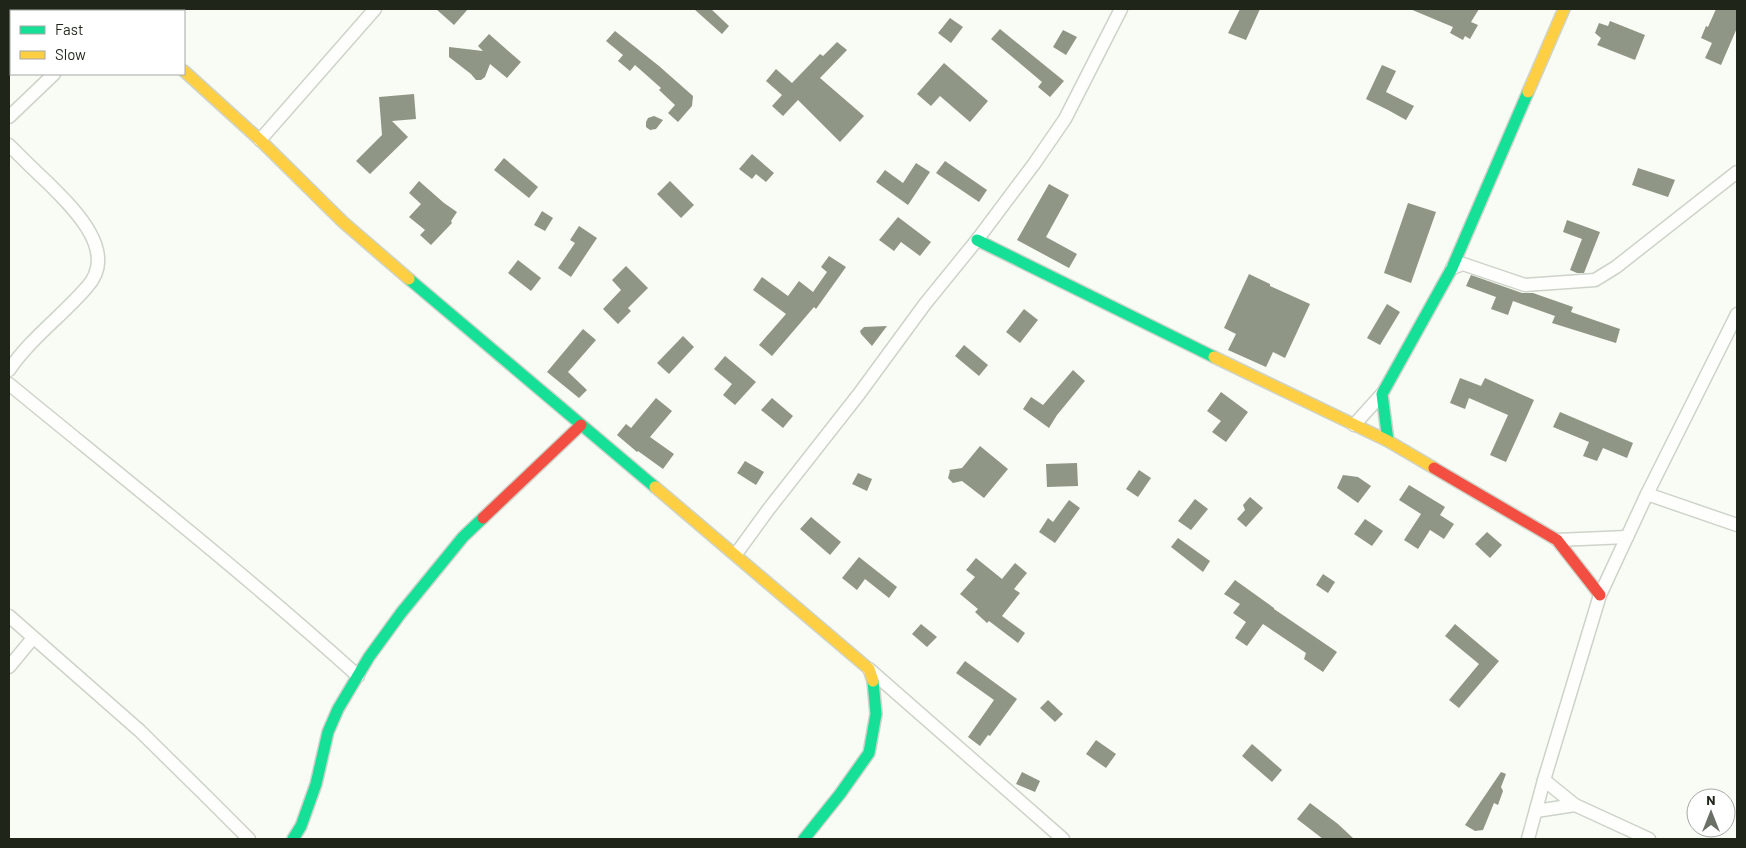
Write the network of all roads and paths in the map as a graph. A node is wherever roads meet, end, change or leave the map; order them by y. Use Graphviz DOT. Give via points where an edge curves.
graph roads {
  1 [pos="375,9"];
  2 [pos="1121,9"];
  3 [pos="1564,9"];
  4 [pos="185,72"];
  5 [pos="53,75"];
  6 [pos="9,117"];
  7 [pos="260,140"];
  8 [pos="9,145"];
  9 [pos="1737,172"];
  10 [pos="977,240"];
  11 [pos="1452,268"];
  12 [pos="1737,314"];
  13 [pos="9,370"];
  14 [pos="9,384"];
  15 [pos="1382,394"];
  16 [pos="581,425"];
  17 [pos="1354,425"];
  18 [pos="1388,441"];
  19 [pos="1647,494"];
  20 [pos="1737,525"];
  21 [pos="1627,536"];
  22 [pos="1557,540"];
  23 [pos="736,554"];
  24 [pos="1600,595"];
  25 [pos="9,616"];
  26 [pos="33,638"];
  27 [pos="9,667"];
  28 [pos="869,669"];
  29 [pos="358,676"];
  30 [pos="1544,780"];
  31 [pos="1575,805"];
  32 [pos="1536,811"];
  33 [pos="249,839"];
  34 [pos="294,839"];
  35 [pos="804,839"];
  36 [pos="1063,839"];
  37 [pos="1528,839"];
  38 [pos="1649,839"];
  1 -- 7 [label="street"];
  2 -- 10 [label="street" via="1066,119"];
  3 -- 11 [label="street"];
  4 -- 7 [label="street"];
  5 -- 6 [label="street"];
  7 -- 16 [label="street" via="343,222"];
  8 -- 13 [label="street" via="86,225 98,262 96,274 88,286 37,336"];
  9 -- 11 [label="street" via="1595,280 1525,285 1463,264"];
  10 -- 17 [label="street"];
  10 -- 23 [label="street"];
  11 -- 15 [label="street"];
  12 -- 19 [label="street"];
  14 -- 29 [label="street" via="216,552"];
  15 -- 17 [label="street"];
  15 -- 18 [label="street"];
  16 -- 23 [label="street"];
  16 -- 29 [label="street" via="463,537 401,613"];
  17 -- 18 [label="street"];
  18 -- 22 [label="street"];
  19 -- 20 [label="street"];
  19 -- 21 [label="street"];
  21 -- 22 [label="street"];
  21 -- 24 [label="street"];
  22 -- 24 [label="street"];
  23 -- 28 [label="street"];
  24 -- 30 [label="street"];
  25 -- 26 [label="street"];
  26 -- 27 [label="street"];
  26 -- 33 [label="street" via="140,731"];
  28 -- 35 [label="street" via="876,714 868,753"];
  28 -- 36 [label="street"];
  29 -- 34 [label="street" via="328,732 316,784"];
  30 -- 31 [label="street"];
  30 -- 32 [label="street"];
  31 -- 32 [label="street"];
  31 -- 38 [label="street"];
  32 -- 37 [label="street"];
}
